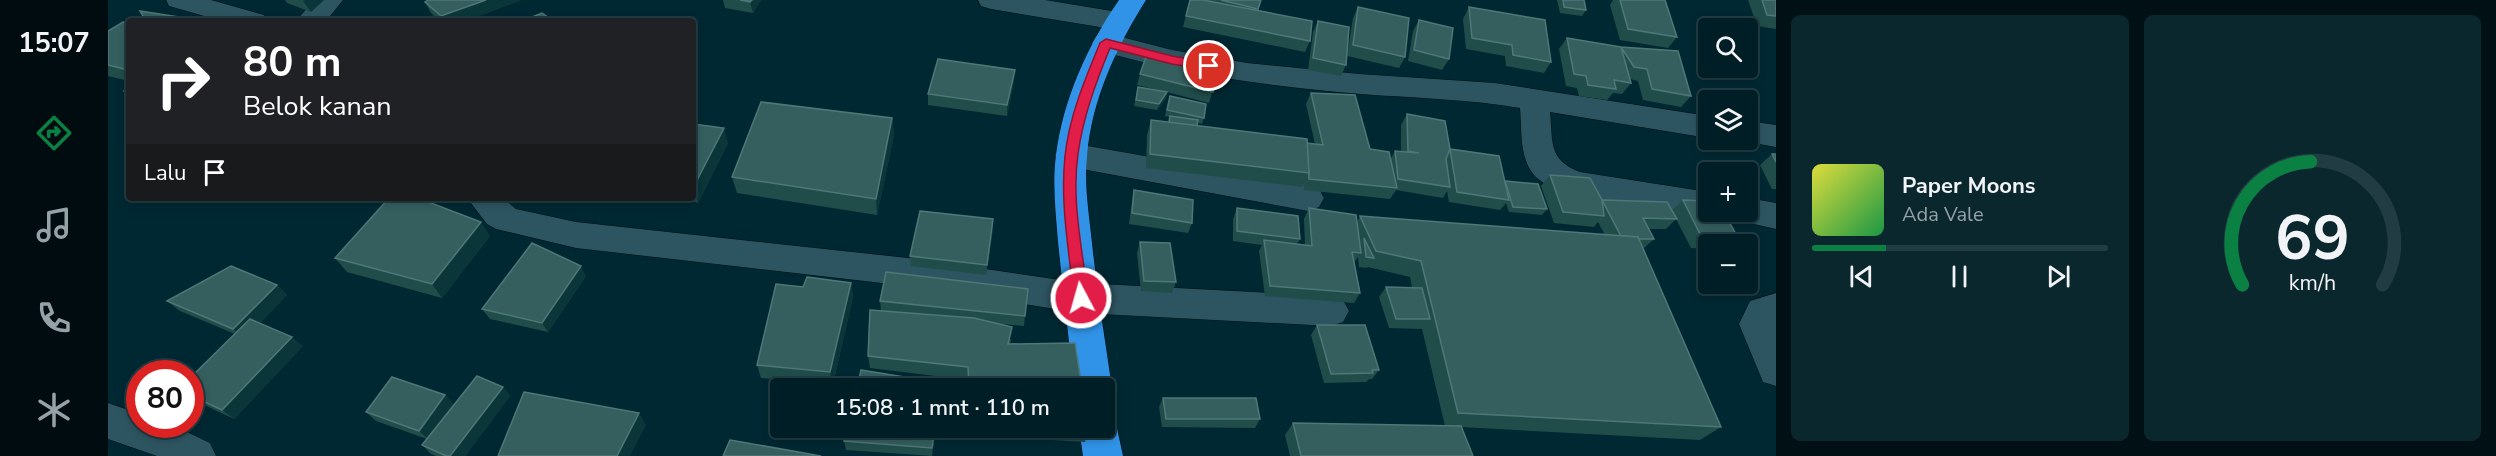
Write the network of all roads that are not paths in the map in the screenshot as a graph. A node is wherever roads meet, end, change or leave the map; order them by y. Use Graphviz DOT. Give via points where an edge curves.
graph roads {
  1 [pos="179,0"];
  2 [pos="330,0"];
  3 [pos="991,0"];
  4 [pos="243,18"];
  5 [pos="313,18"];
  6 [pos="1119,21"];
  7 [pos="1534,99"];
  8 [pos="1698,125"];
  9 [pos="1758,133"];
  10 [pos="1776,136"];
  11 [pos="1071,155"];
  12 [pos="1308,198"];
  13 [pos="486,201"];
  14 [pos="1698,203"];
  15 [pos="1758,213"];
  16 [pos="1776,216"];
  17 [pos="1081,298"];
  18 [pos="1776,308"];
  19 [pos="1331,310"];
  20 [pos="1776,370"];
  21 [pos="1092,378"];
  22 [pos="108,421"];
  23 [pos="1100,438"];
  24 [pos="196,456"];
  25 [pos="1104,456"];
  1 -- 4 [label="street"];
  2 -- 5 [label="street"];
  3 -- 6 [label="street"];
  6 -- 7 [label="street" via="1172,60 1247,73"];
  6 -- 11 [label="highway" via="1086,91"];
  7 -- 8 [label="street"];
  7 -- 14 [label="street" via="1540,160 1556,176 1577,184"];
  9 -- 10 [label="street"];
  11 -- 12 [label="street"];
  11 -- 17 [label="highway" via="1070,198"];
  13 -- 17 [label="street" via="508,220 576,236 916,273"];
  15 -- 16 [label="street"];
  17 -- 19 [label="street"];
  17 -- 21 [label="highway"];
  18 -- 20 [label="street" via="1761,312 1757,324"];
  22 -- 24 [label="street"];
  23 -- 25 [label="highway"];
}
